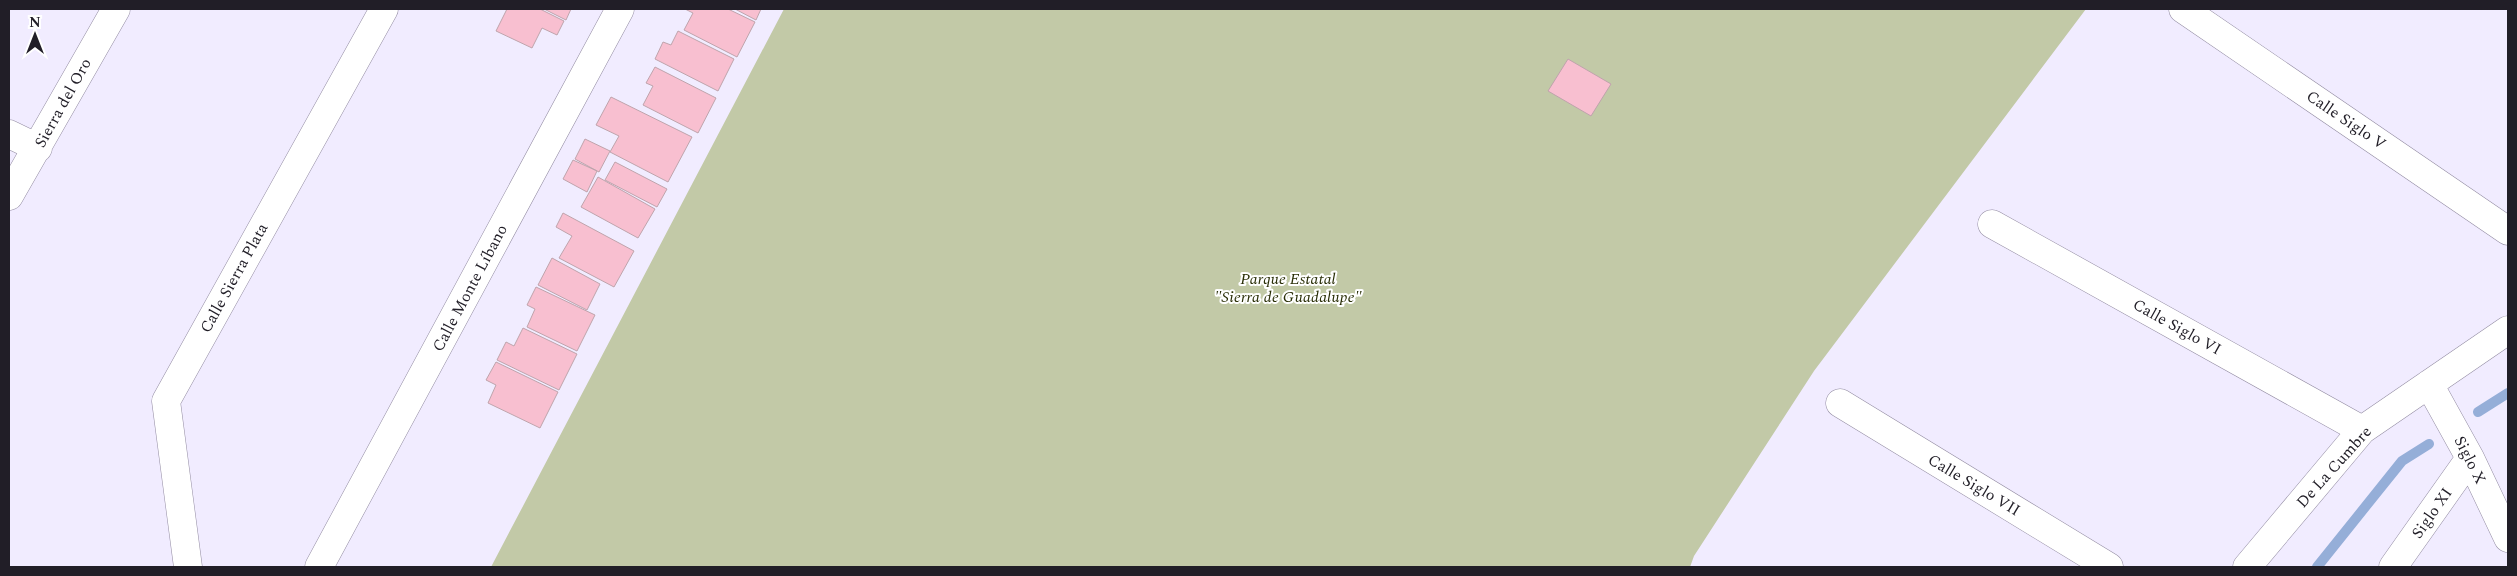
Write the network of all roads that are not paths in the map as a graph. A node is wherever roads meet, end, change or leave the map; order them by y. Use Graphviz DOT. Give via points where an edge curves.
graph roads {
  1 [pos="116,9"];
  2 [pos="384,9"];
  3 [pos="620,9"];
  4 [pos="2183,9"];
  5 [pos="9,134"];
  6 [pos="38,148"];
  7 [pos="9,196"];
  8 [pos="1992,224"];
  9 [pos="2508,231"];
  10 [pos="2508,330"];
  11 [pos="2430,384"];
  12 [pos="1840,403"];
  13 [pos="2362,430"];
  14 [pos="2470,458"];
  15 [pos="2508,538"];
  16 [pos="188,567"];
  17 [pos="319,567"];
  18 [pos="2108,567"];
  19 [pos="2247,567"];
  20 [pos="2393,567"];
  1 -- 6 [label="street, Sierra del Oro"];
  2 -- 16 [label="street, Calle Sierra Plata" via="166,401"];
  3 -- 17 [label="street, Calle Monte Líbano"];
  4 -- 9 [label="street, Calle Siglo V"];
  5 -- 6 [label="street"];
  6 -- 7 [label="street, Sierra del Oro"];
  8 -- 13 [label="street, Calle Siglo VI"];
  10 -- 11 [label="street, De La Cumbre"];
  11 -- 13 [label="street, De La Cumbre"];
  11 -- 14 [label="street, Siglo X"];
  12 -- 18 [label="street, Calle Siglo VII"];
  13 -- 19 [label="street, De La Cumbre"];
  14 -- 15 [label="street, Siglo X"];
  14 -- 20 [label="street, Siglo XI"];
}
